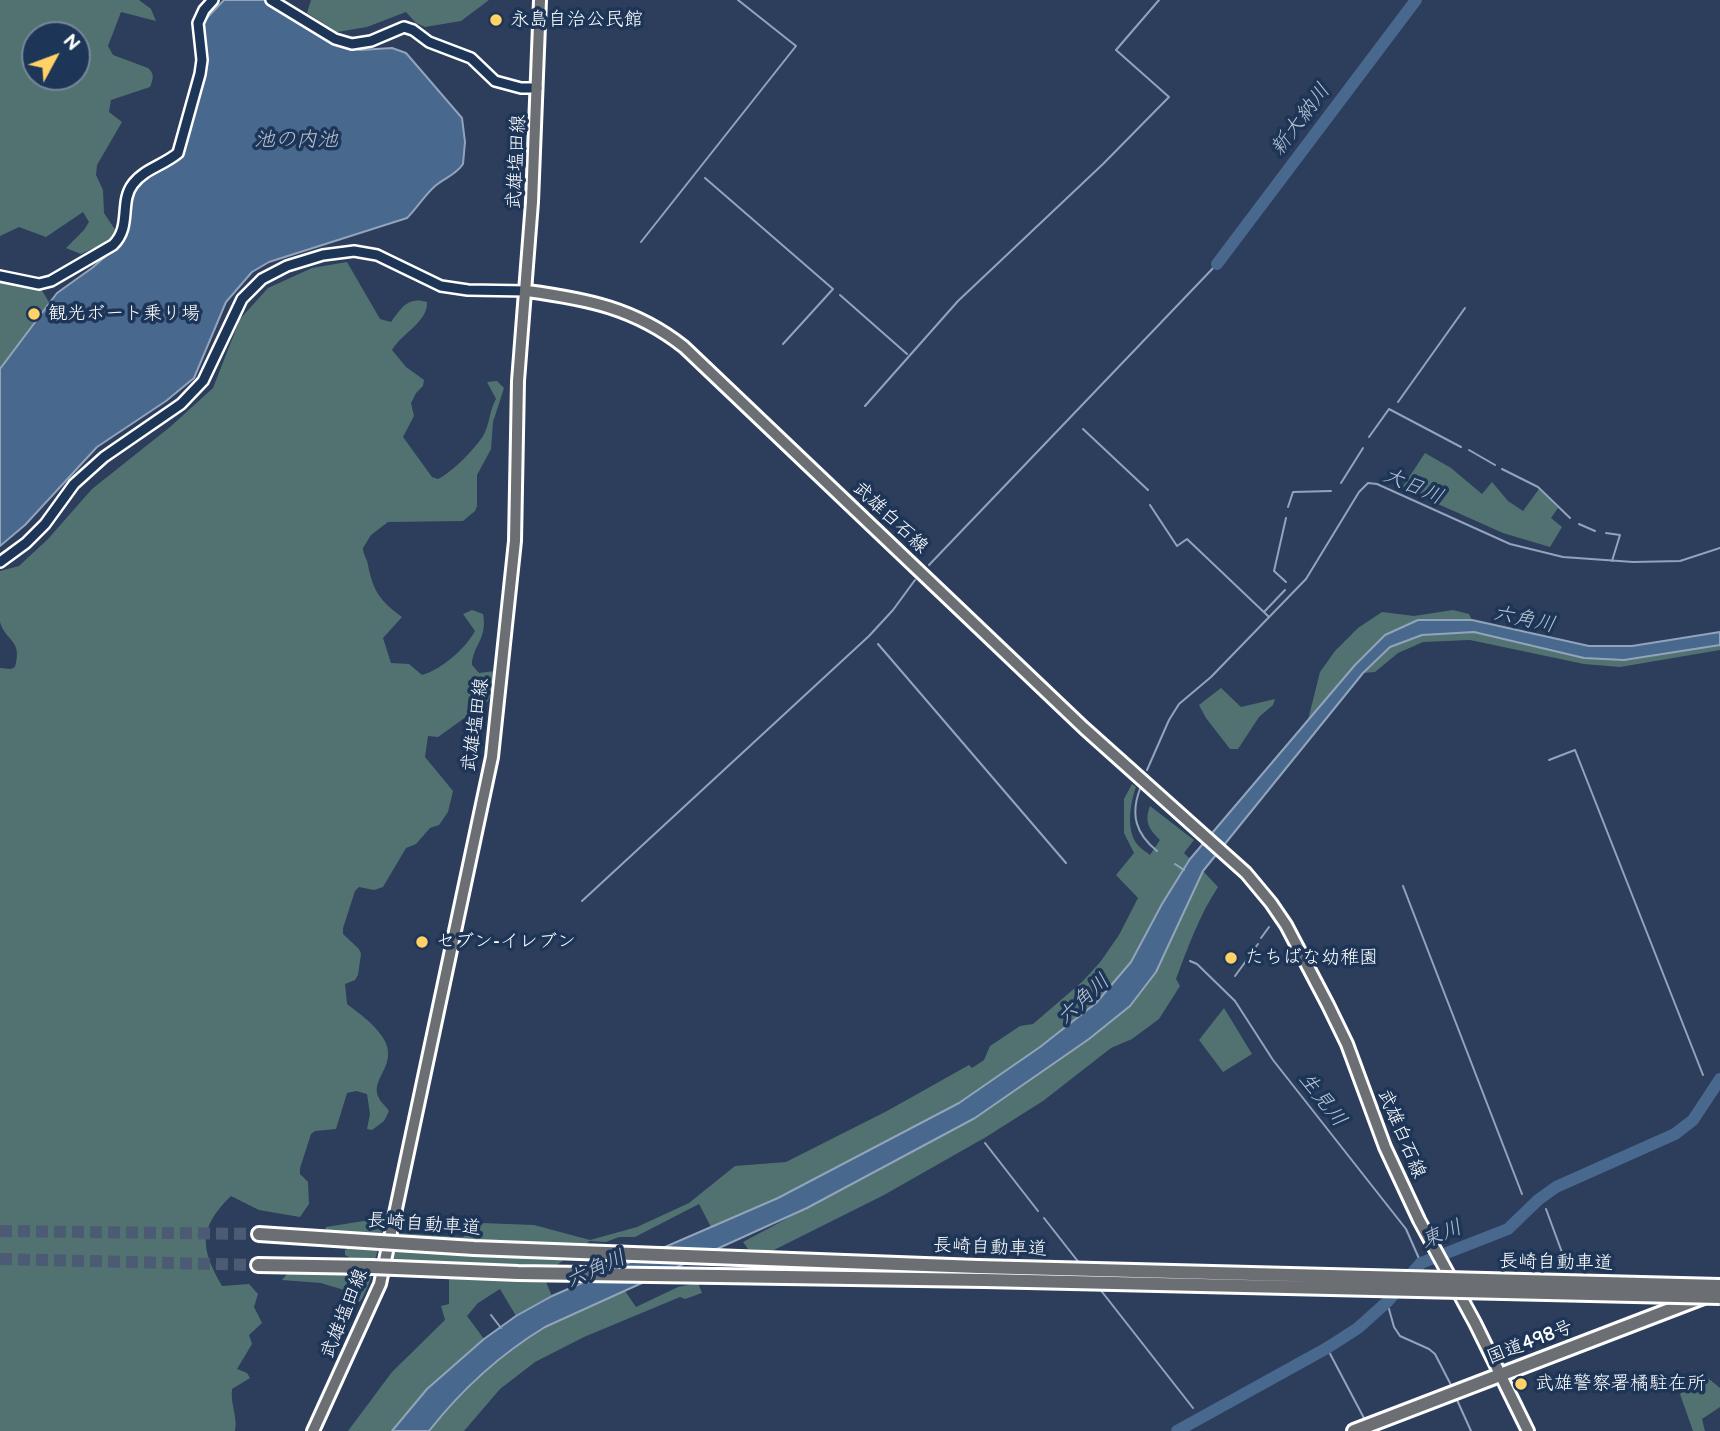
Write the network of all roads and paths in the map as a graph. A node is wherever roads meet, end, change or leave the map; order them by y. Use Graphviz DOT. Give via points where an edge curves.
graph roads {
  1 [pos="213,0"];
  2 [pos="271,0"];
  3 [pos="540,0"];
  4 [pos="537,88"];
  5 [pos="0,276"];
  6 [pos="527,291"];
  7 [pos="0,562"];
  8 [pos="259,1234"];
  9 [pos="258,1265"];
  10 [pos="1720,1289"];
  11 [pos="1720,1297"];
  12 [pos="1499,1376"];
  13 [pos="313,1431"];
  14 [pos="1354,1431"];
  15 [pos="1528,1431"];
  1 -- 5 [label="street" via="198,23 200,74 178,153 133,184 121,237 51,281 38,284"];
  2 -- 4 [label="street" via="335,39 352,44 371,41 404,27 471,58 495,81"];
  3 -- 4 [label="main road, 武雄塩田線"];
  4 -- 6 [label="main road, 武雄塩田線"];
  6 -- 7 [label="street" via="441,286 377,255 354,251 287,266 262,279 242,299 203,382 181,404 104,457 74,484 45,524"];
  6 -- 12 [label="main road, 武雄白石線" via="585,299 625,312 675,340 1083,728 1246,873 1286,925 1328,1005 1385,1147"];
  6 -- 13 [label="main road, 武雄塩田線" via="518,381 515,541 492,757 380,1284"];
  8 -- 10 [label="highway, 長崎自動車道, bridge" via="501,1250"];
  9 -- 11 [label="highway, 長崎自動車道, bridge"];
  10 -- 12 [label="highway, 国道498号"];
  12 -- 14 [label="highway, 国道498号"];
  12 -- 15 [label="main road, 武雄白石線"];
}
